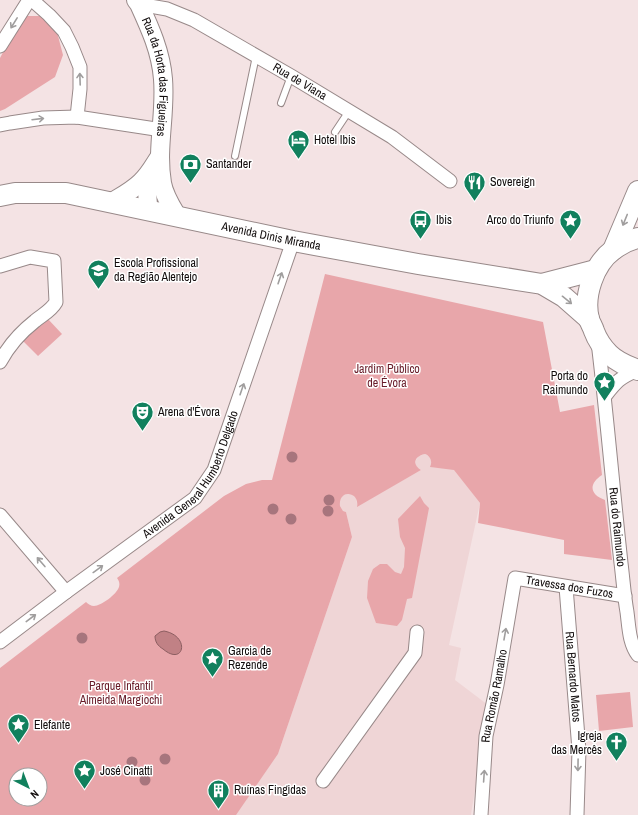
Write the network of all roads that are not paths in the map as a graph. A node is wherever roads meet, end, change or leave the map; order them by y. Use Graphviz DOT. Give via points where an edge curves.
graph roads {
  1 [pos="28,0"];
  2 [pos="32,0"];
  3 [pos="141,2"];
  4 [pos="0,46"];
  5 [pos="256,56"];
  6 [pos="291,76"];
  7 [pos="281,103"];
  8 [pos="350,111"];
  9 [pos="77,117"];
  10 [pos="0,125"];
  11 [pos="162,130"];
  12 [pos="335,132"];
  13 [pos="160,156"];
  14 [pos="235,156"];
  15 [pos="450,181"];
  16 [pos="638,190"];
  17 [pos="0,196"];
  18 [pos="112,202"];
  19 [pos="149,210"];
  20 [pos="177,216"];
  21 [pos="638,238"];
  22 [pos="293,241"];
  23 [pos="613,250"];
  24 [pos="0,266"];
  25 [pos="596,270"];
  26 [pos="542,284"];
  27 [pos="589,319"];
  28 [pos="598,340"];
  29 [pos="0,362"];
  30 [pos="638,370"];
  31 [pos="605,396"];
  32 [pos="0,515"];
  33 [pos="515,578"];
  34 [pos="566,587"];
  35 [pos="66,592"];
  36 [pos="625,596"];
  37 [pos="416,632"];
  38 [pos="1,639"];
  39 [pos="638,655"];
  40 [pos="323,781"];
  41 [pos="481,815"];
  42 [pos="578,815"];
  1 -- 4 [label="street, one-way"];
  9 -- 2 [label="street, one-way" via="80,67 64,31"];
  3 -- 5 [label="street, Rua de Viana" via="194,20"];
  3 -- 11 [label="street, Rua da Horta das Figueiras" via="156,43 163,78"];
  5 -- 6 [label="street, Rua de Viana"];
  5 -- 14 [label="lane"];
  6 -- 7 [label="lane"];
  6 -- 8 [label="street, Rua de Viana"];
  8 -- 12 [label="lane"];
  8 -- 15 [label="street, Rua de Viana" via="392,137"];
  10 -- 9 [label="street, one-way" via="43,118"];
  9 -- 11 [label="street"];
  11 -- 13 [label="street, Rua da Horta das Figueiras"];
  13 -- 18 [label="street, Rua da Horta das Figueiras" via="141,182"];
  13 -- 19 [label="street, Rua da Horta das Figueiras" via="147,190"];
  13 -- 20 [label="street, Rua da Horta das Figueiras" via="162,184"];
  16 -- 23 [label="main road, one-way"];
  17 -- 18 [label="main road, Avenida Dinis Miranda" via="15,193 66,193"];
  18 -- 19 [label="main road, Avenida Dinis Miranda"];
  19 -- 20 [label="main road, Avenida Dinis Miranda"];
  20 -- 22 [label="main road, Avenida Dinis Miranda"];
  21 -- 23 [label="main road" via="629,240"];
  22 -- 26 [label="main road, Avenida Dinis Miranda"];
  35 -- 22 [label="street, Avenida General Humberto Delgado, one-way" via="195,498 214,470"];
  23 -- 25 [label="main road"];
  24 -- 29 [label="street" via="30,257 54,260 56,302 53,308 21,334"];
  25 -- 26 [label="main road, Avenida Dinis Miranda"];
  25 -- 27 [label="main road" via="590,286"];
  26 -- 27 [label="main road, Avenida Dinis Miranda, one-way" via="564,297"];
  27 -- 28 [label="main road"];
  28 -- 30 [label="main road" via="609,354 622,364"];
  28 -- 31 [label="street, Rua do Raimundo"];
  30 -- 31 [label="street" via="626,374 617,381"];
  31 -- 36 [label="street, Rua do Raimundo"];
  35 -- 32 [label="street, one-way"];
  33 -- 34 [label="street, Travessa dos Fuzos"];
  41 -- 33 [label="street, Rua Romão Ramalho, one-way" via="486,736"];
  34 -- 36 [label="street, Travessa dos Fuzos"];
  34 -- 42 [label="street, Rua Bernardo Matos, one-way" via="579,750"];
  38 -- 35 [label="street, Avenida General Humberto Delgado, one-way"];
  36 -- 39 [label="street, Rua do Raimundo" via="630,639"];
  37 -- 40 [label="street" via="415,653"];
}
